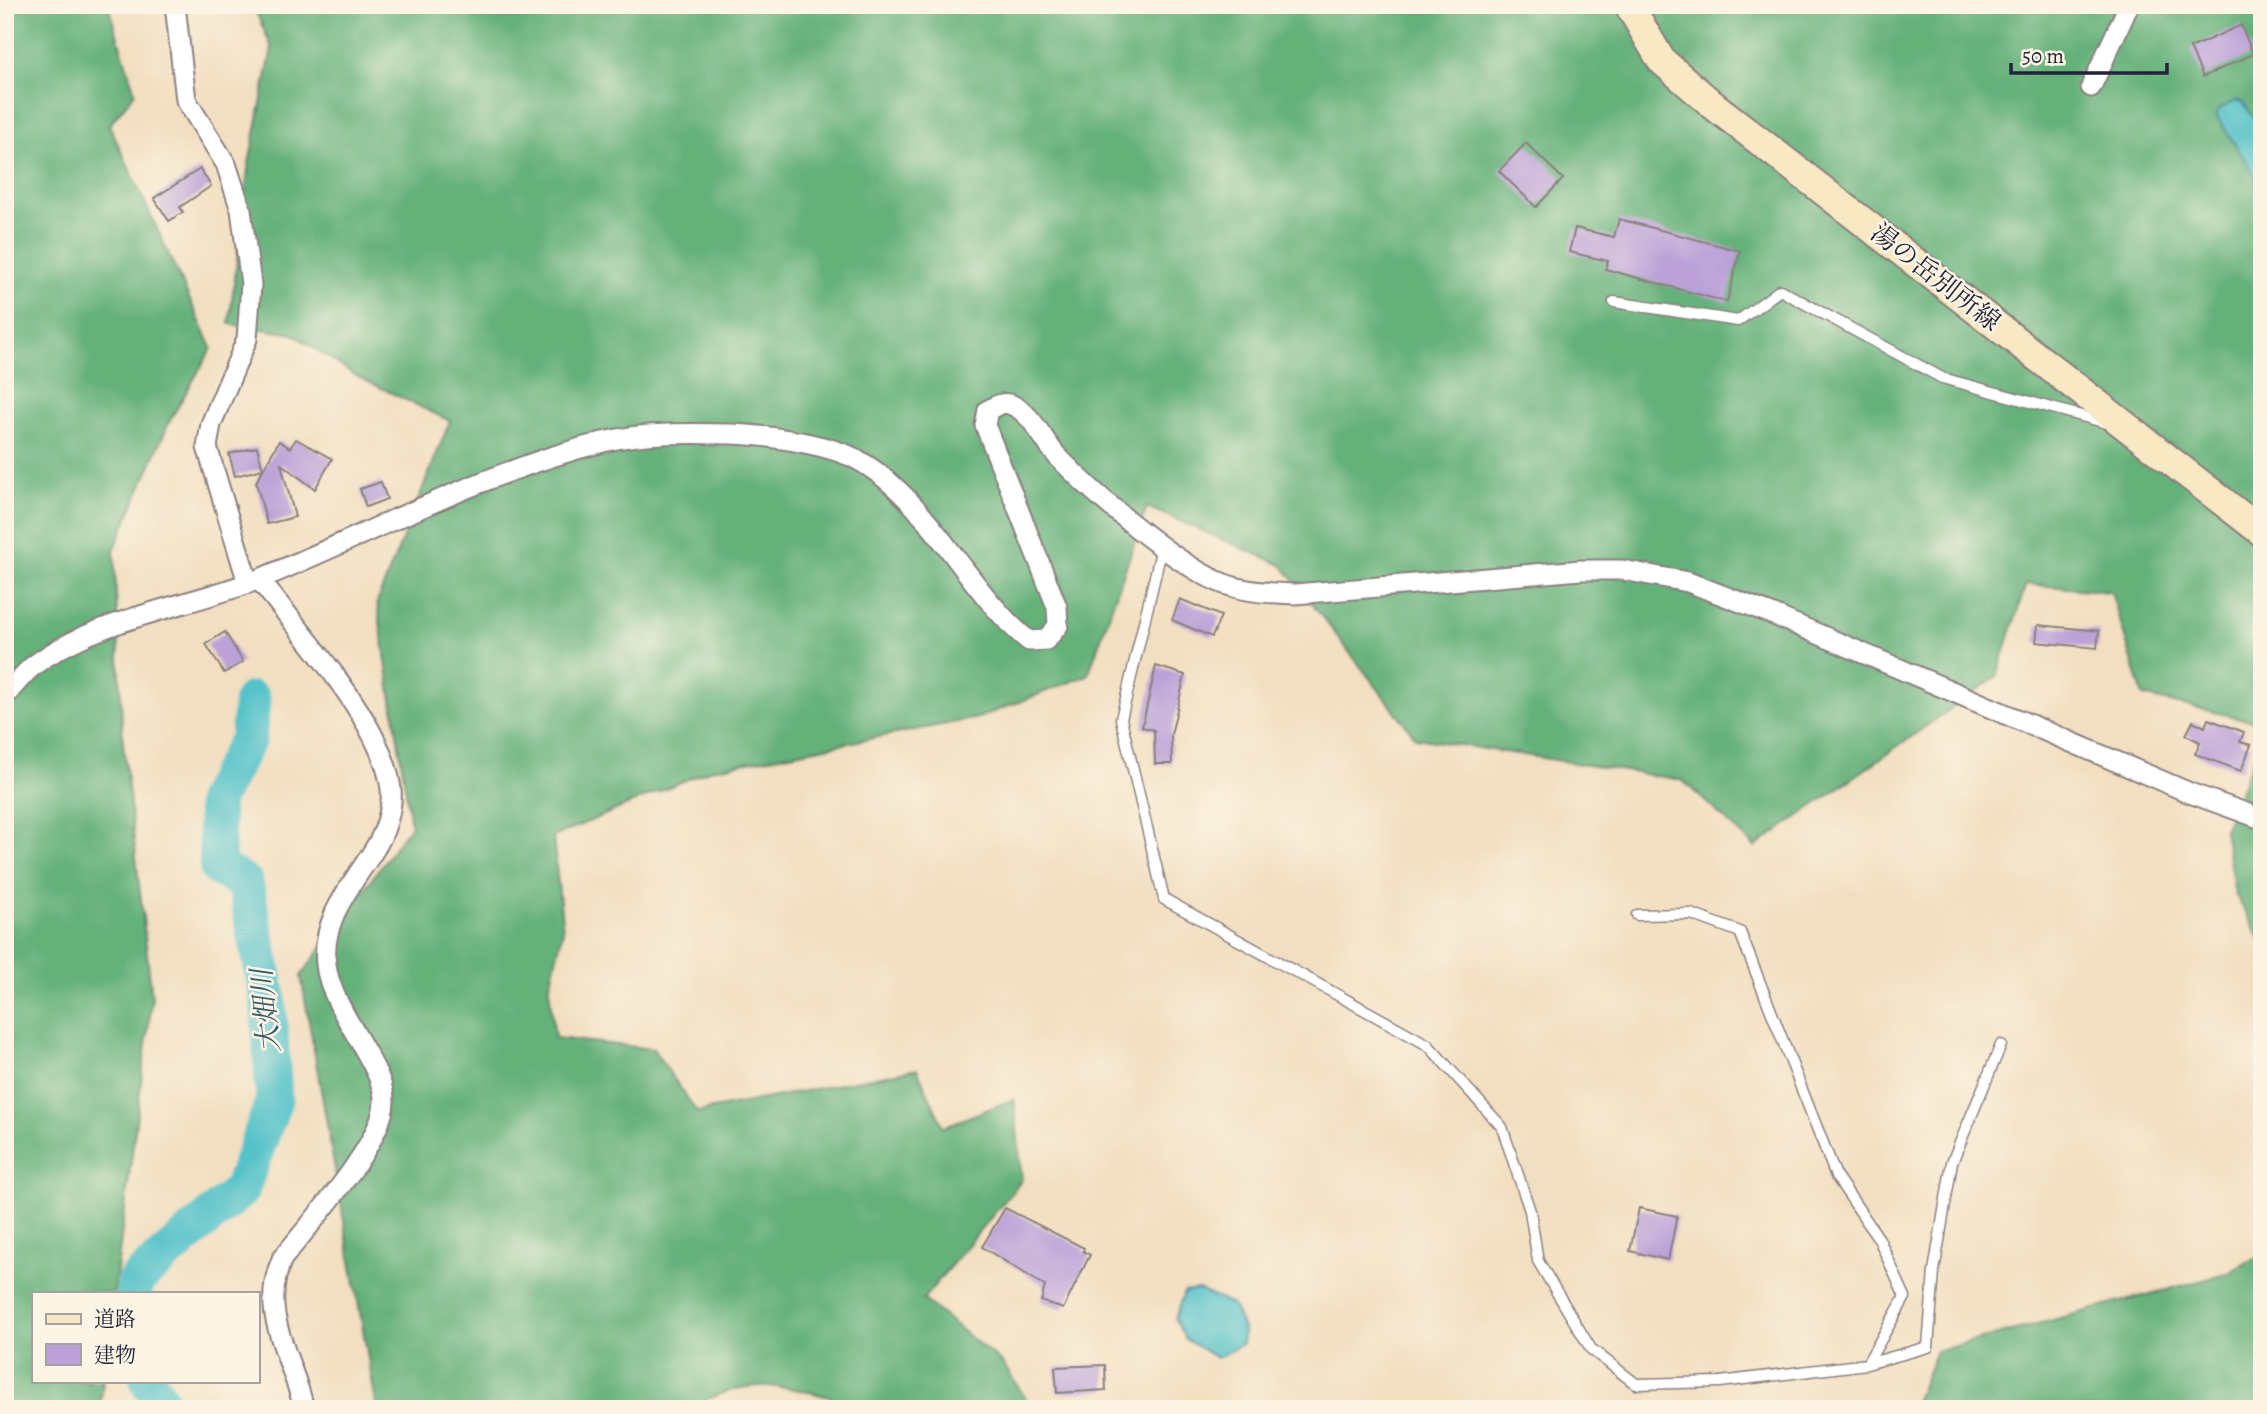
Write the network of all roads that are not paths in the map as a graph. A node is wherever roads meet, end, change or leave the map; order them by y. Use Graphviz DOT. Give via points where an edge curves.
graph roads {
  1 [pos="174,5"];
  2 [pos="1629,5"];
  3 [pos="2129,5"];
  4 [pos="2091,87"];
  5 [pos="1614,302"];
  6 [pos="2134,430"];
  7 [pos="2262,531"];
  8 [pos="1162,546"];
  9 [pos="253,581"];
  10 [pos="5,696"];
  11 [pos="2262,819"];
  12 [pos="1636,915"];
  13 [pos="2001,1045"];
  14 [pos="1867,1364"];
  15 [pos="304,1409"];
  1 -- 9 [label="street" via="186,100 226,164 241,210 251,284 247,339 211,424 207,447"];
  2 -- 6 [label="main road, 湯の岳別所線" via="1661,60 1713,105"];
  3 -- 4 [label="street"];
  5 -- 6 [label="lane" via="1738,321 1780,290 1942,378"];
  6 -- 7 [label="main road, 湯の岳別所線"];
  8 -- 9 [label="street" via="1056,456 1030,419 1003,403 988,410 985,425 1058,607 1058,626 1046,639 1029,641 1014,630 958,558 895,489 851,457 769,435 691,433 606,441 494,476"];
  8 -- 11 [label="street" via="1217,582 1255,592 1295,594 1581,570 1622,570 1688,582"];
  8 -- 14 [label="lane" via="1121,719 1164,899 1428,1045 1502,1127 1530,1211 1538,1261 1591,1349 1636,1384 1720,1382"];
  9 -- 10 [label="street" via="82,638 33,666"];
  9 -- 15 [label="street" via="362,716 391,790 382,835 341,898 328,928 326,965 378,1076 384,1098 382,1118 371,1143 282,1259 274,1278 271,1304"];
  12 -- 14 [label="lane" via="1690,914 1740,932 1836,1176 1879,1239 1905,1297"];
  13 -- 14 [label="lane" via="1952,1162 1934,1271 1928,1347"];
}
